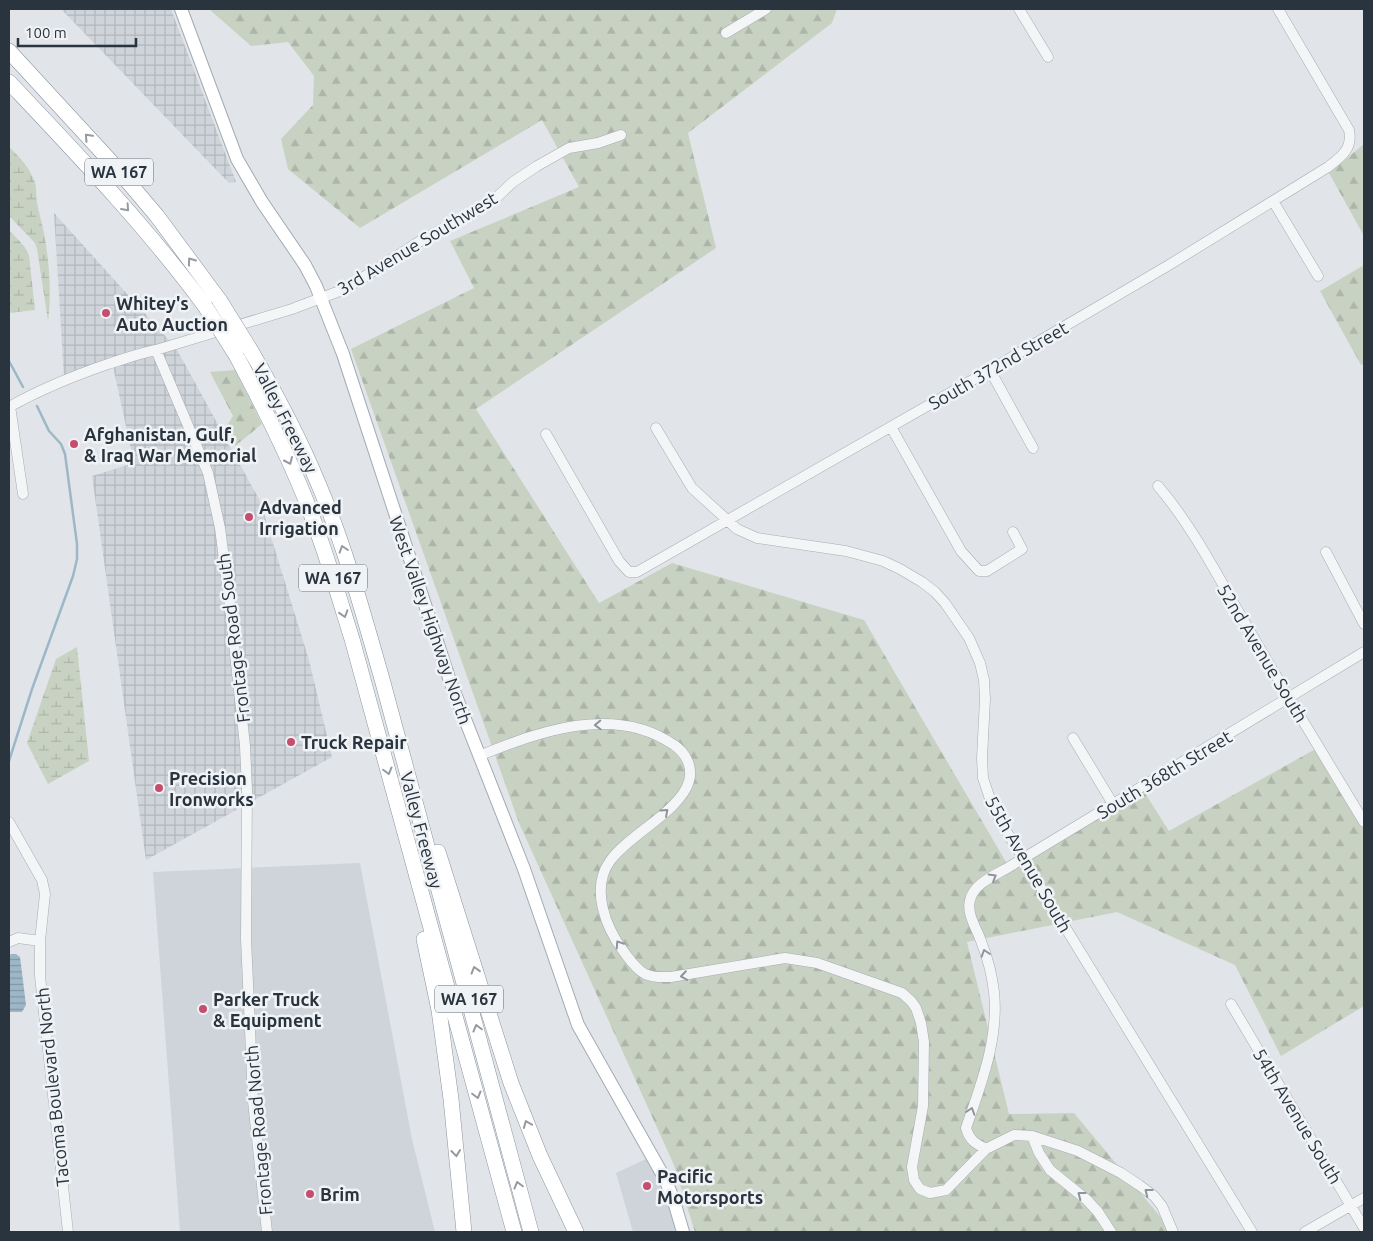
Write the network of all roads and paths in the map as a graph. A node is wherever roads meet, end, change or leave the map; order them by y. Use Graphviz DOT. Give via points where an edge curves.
graph roads {
  1 [pos="181,9"];
  2 [pos="766,9"];
  3 [pos="1019,9"];
  4 [pos="1278,9"];
  5 [pos="726,33"];
  6 [pos="9,51"];
  7 [pos="1048,57"];
  8 [pos="9,82"];
  9 [pos="621,135"];
  10 [pos="1273,201"];
  11 [pos="1318,276"];
  12 [pos="322,299"];
  13 [pos="212,304"];
  14 [pos="156,350"];
  15 [pos="990,370"];
  16 [pos="10,407"];
  17 [pos="891,427"];
  18 [pos="656,428"];
  19 [pos="546,434"];
  20 [pos="1033,448"];
  21 [pos="1158,486"];
  22 [pos="23,494"];
  23 [pos="726,521"];
  24 [pos="1012,532"];
  25 [pos="1326,552"];
  26 [pos="1364,624"];
  27 [pos="1364,652"];
  28 [pos="382,679"];
  29 [pos="1289,699"];
  30 [pos="1073,738"];
  31 [pos="479,756"];
  32 [pos="1113,804"];
  33 [pos="399,812"];
  34 [pos="9,822"];
  35 [pos="1364,822"];
  36 [pos="1023,858"];
  37 [pos="246,939"];
  38 [pos="9,942"];
  39 [pos="40,942"];
  40 [pos="1231,1004"];
  41 [pos="1032,1136"];
  42 [pos="986,1149"];
  43 [pos="1364,1198"];
  44 [pos="1352,1205"];
  45 [pos="1364,1228"];
  46 [pos="68,1232"];
  47 [pos="267,1232"];
  48 [pos="464,1232"];
  49 [pos="514,1232"];
  50 [pos="531,1232"];
  51 [pos="576,1232"];
  52 [pos="683,1232"];
  53 [pos="1112,1232"];
  54 [pos="1173,1232"];
  55 [pos="1252,1232"];
  56 [pos="1305,1232"];
  1 -- 12 [label="main road, West Valley Highway North" via="237,159 305,265"];
  2 -- 5 [label="street"];
  3 -- 7 [label="street"];
  4 -- 10 [label="street, South 372nd Street" via="1347,126 1351,139 1342,156 1328,168"];
  13 -- 6 [label="highway, Valley Freeway / WA 167, one-way" via="157,216"];
  8 -- 13 [label="highway, Valley Freeway / WA 167, one-way"];
  9 -- 12 [label="street, 3rd Avenue Southwest" via="569,148 513,182 478,210 425,238 345,289"];
  10 -- 11 [label="street"];
  10 -- 15 [label="street, South 372nd Street"];
  12 -- 14 [label="street, 3rd Avenue Southwest"];
  12 -- 31 [label="main road, West Valley Highway North" via="343,354 443,662"];
  28 -- 13 [label="highway, Valley Freeway / WA 167, one-way, bridge" via="356,588 318,483 251,350"];
  13 -- 33 [label="highway, Valley Freeway / WA 167, one-way, bridge" via="282,447 327,558"];
  14 -- 16 [label="street, 3rd Avenue Southwest" via="69,378"];
  14 -- 37 [label="street, Frontage Road South" via="208,473 220,528 245,753"];
  15 -- 17 [label="street, South 372nd Street"];
  15 -- 20 [label="street"];
  16 -- 22 [label="street"];
  17 -- 23 [label="street, South 372nd Street"];
  17 -- 24 [label="street" via="961,551 974,567 987,571 1022,549"];
  18 -- 23 [label="street, 55th Avenue South" via="692,488"];
  19 -- 23 [label="street, South 372nd Street" via="628,572 637,572"];
  21 -- 29 [label="street, 52nd Avenue South" via="1192,532"];
  23 -- 36 [label="street, 55th Avenue South" via="757,538 846,551 882,561 922,582 945,603 978,655 985,699 982,770 985,788"];
  25 -- 26 [label="street"];
  27 -- 29 [label="street, South 368th Street"];
  50 -- 28 [label="highway, Valley Freeway / WA 167, one-way"];
  51 -- 28 [label="highway, one-way" via="540,1156 511,1083 403,729"];
  29 -- 32 [label="street, South 368th Street"];
  29 -- 35 [label="street, 52nd Avenue South"];
  30 -- 32 [label="street"];
  42 -- 31 [label="street, one-way" via="946,1190 930,1193 917,1185 912,1167 923,1106 924,1042 918,1013 905,995 816,963 785,958 671,977 653,977 633,964 608,927 602,907 603,877 610,861 626,844 687,789 690,767 678,748 660,736 644,731 616,724 600,724 547,732"];
  31 -- 52 [label="main road, West Valley Highway North" via="524,869 578,1024 665,1179"];
  32 -- 36 [label="street, South 368th Street"];
  33 -- 48 [label="highway, one-way" via="439,1010"];
  33 -- 49 [label="highway, Valley Freeway / WA 167, one-way"];
  34 -- 39 [label="street, Tacoma Boulevard North" via="44,885"];
  42 -- 36 [label="street, South 368th Street, one-way" via="974,1143 966,1128 987,1064 995,1012 992,976 970,902 981,884"];
  36 -- 55 [label="street, 55th Avenue South"];
  37 -- 47 [label="street, Frontage Road North" via="253,1102"];
  38 -- 39 [label="street" via="18,938"];
  39 -- 46 [label="street, Tacoma Boulevard North" via="40,976"];
  40 -- 44 [label="street, 54th Avenue South"];
  41 -- 42 [label="street" via="1014,1135"];
  53 -- 41 [label="street, one-way" via="1087,1200 1050,1170"];
  54 -- 41 [label="street, one-way" via="1162,1206 1139,1185 1078,1150"];
  43 -- 44 [label="street"];
  44 -- 45 [label="street, 54th Avenue South"];
  44 -- 56 [label="street"];
}
